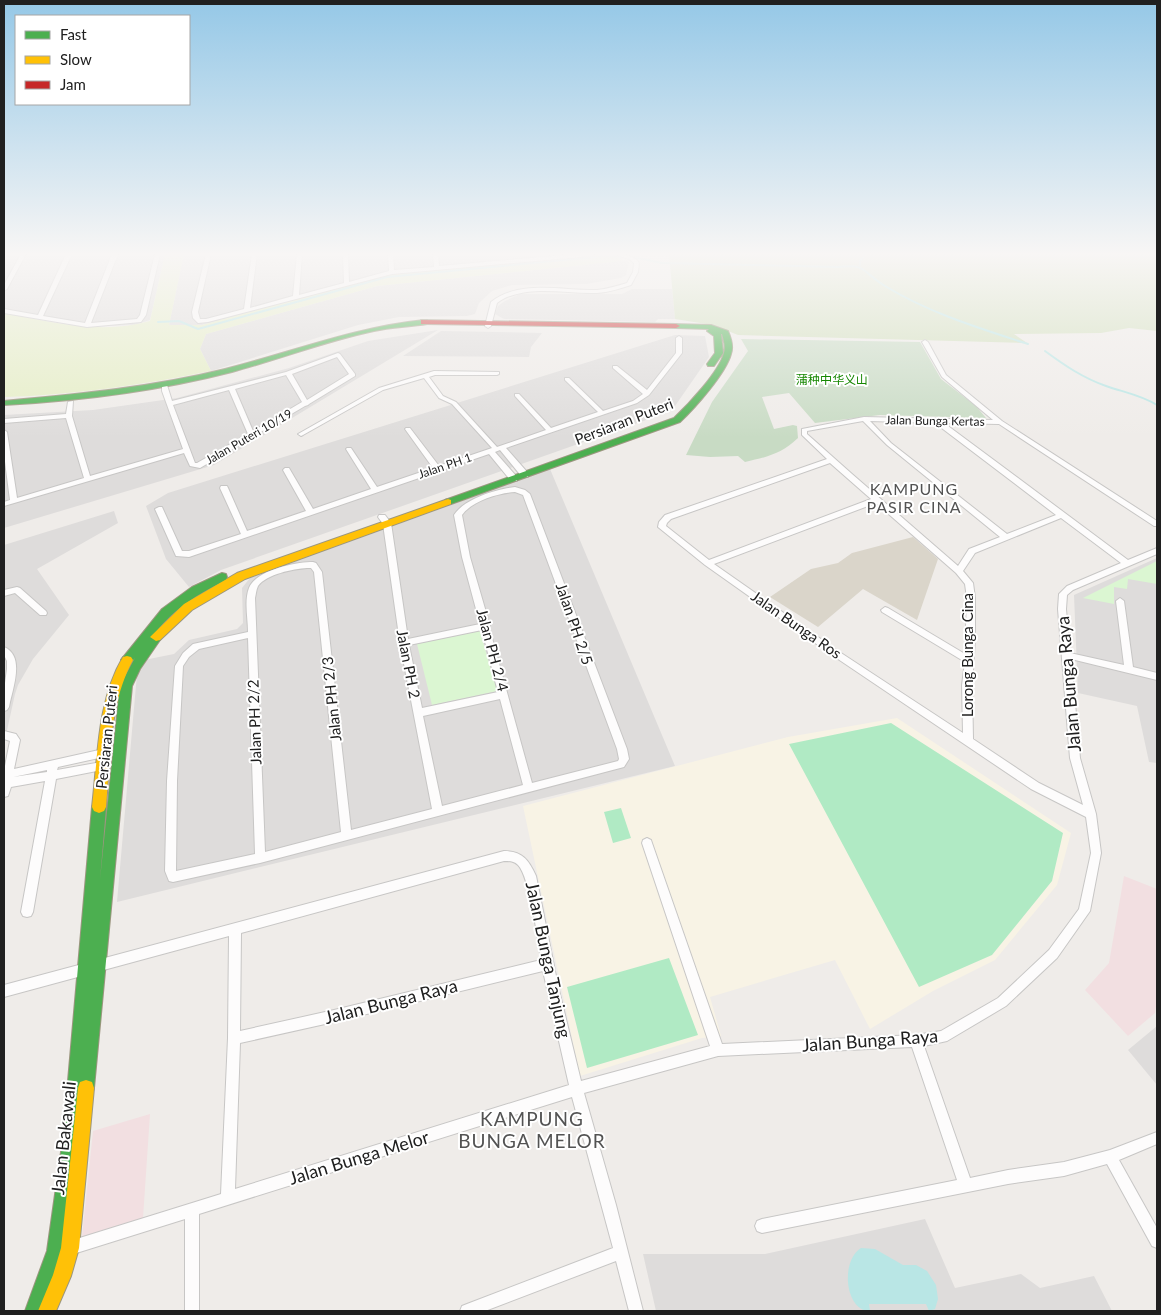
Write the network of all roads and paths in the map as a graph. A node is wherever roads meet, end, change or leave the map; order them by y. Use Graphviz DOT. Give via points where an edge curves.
graph roads {
  1 [pos="35,315"];
  2 [pos="91,315"];
  3 [pos="143,315"];
  4 [pos="196,315"];
  5 [pos="227,315"];
  6 [pos="488,315"];
  7 [pos="40,316"];
  8 [pos="485,322"];
  9 [pos="87,325"];
  10 [pos="679,338"];
  11 [pos="925,342"];
  12 [pos="615,367"];
  13 [pos="288,373"];
  14 [pos="497,373"];
  15 [pos="425,376"];
  16 [pos="352,377"];
  17 [pos="567,379"];
  18 [pos="164,388"];
  19 [pos="231,388"];
  20 [pos="647,394"];
  21 [pos="517,395"];
  22 [pos="4,402"];
  23 [pos="71,402"];
  24 [pos="170,404"];
  25 [pos="306,404"];
  26 [pos="4,407"];
  27 [pos="602,413"];
  28 [pos="69,416"];
  29 [pos="864,419"];
  30 [pos="4,421"];
  31 [pos="936,421"];
  32 [pos="1000,422"];
  33 [pos="408,429"];
  34 [pos="550,431"];
  35 [pos="4,432"];
  36 [pos="301,434"];
  37 [pos="252,435"];
  38 [pos="349,449"];
  39 [pos="496,449"];
  40 [pos="188,450"];
  41 [pos="831,460"];
  42 [pos="437,468"];
  43 [pos="287,470"];
  44 [pos="516,474"];
  45 [pos="88,480"];
  46 [pos="224,488"];
  47 [pos="376,490"];
  48 [pos="876,500"];
  49 [pos="14,501"];
  50 [pos="4,504"];
  51 [pos="159,509"];
  52 [pos="459,510"];
  53 [pos="311,513"];
  54 [pos="1060,516"];
  55 [pos="384,520"];
  56 [pos="1157,524"];
  57 [pos="245,535"];
  58 [pos="1005,537"];
  59 [pos="1157,551"];
  60 [pos="179,554"];
  61 [pos="708,563"];
  62 [pos="1127,564"];
  63 [pos="959,571"];
  64 [pos="254,586"];
  65 [pos="4,593"];
  66 [pos="1120,601"];
  67 [pos="885,610"];
  68 [pos="43,613"];
  69 [pos="486,626"];
  70 [pos="252,634"];
  71 [pos="404,643"];
  72 [pos="4,650"];
  73 [pos="1066,655"];
  74 [pos="969,660"];
  75 [pos="1129,670"];
  76 [pos="7,673"];
  77 [pos="1157,676"];
  78 [pos="504,694"];
  79 [pos="4,707"];
  80 [pos="418,713"];
  81 [pos="4,735"];
  82 [pos="968,740"];
  83 [pos="120,749"];
  84 [pos="104,753"];
  85 [pos="624,758"];
  86 [pos="119,762"];
  87 [pos="103,766"];
  88 [pos="52,771"];
  89 [pos="6,779"];
  90 [pos="529,788"];
  91 [pos="438,812"];
  92 [pos="1091,814"];
  93 [pos="346,835"];
  94 [pos="647,843"];
  95 [pos="260,858"];
  96 [pos="173,877"];
  97 [pos="27,912"];
  98 [pos="235,929"];
  99 [pos="99,964"];
  100 [pos="548,964"];
  101 [pos="85,969"];
  102 [pos="4,991"];
  103 [pos="234,1038"];
  104 [pos="916,1041"];
  105 [pos="718,1050"];
  106 [pos="576,1089"];
  107 [pos="1157,1138"];
  108 [pos="1110,1157"];
  109 [pos="966,1186"];
  110 [pos="228,1197"];
  111 [pos="192,1209"];
  112 [pos="762,1226"];
  113 [pos="1157,1241"];
  114 [pos="63,1250"];
  115 [pos="621,1252"];
  116 [pos="487,1307"];
  117 [pos="34,1311"];
  118 [pos="47,1311"];
  119 [pos="192,1311"];
  120 [pos="467,1311"];
  121 [pos="636,1311"];
  1 -- 7 [label="street"];
  2 -- 9 [label="street"];
  3 -- 9 [label="street" via="139,321 129,323"];
  4 -- 5 [label="street" via="198,321"];
  6 -- 8 [label="street"];
  7 -- 9 [label="street"];
  8 -- 18 [label="main road, Persiaran Puteri" via="390,330 239,374"];
  8 -- 18 [label="main road, Persiaran Puteri" via="476,318 376,328"];
  8 -- 44 [label="main road, Persiaran Puteri" via="712,331 719,338 717,356 680,407 670,415"];
  10 -- 20 [label="street, Jalan PH 1" via="679,353"];
  11 -- 32 [label="street" via="944,376"];
  12 -- 20 [label="street"];
  13 -- 16 [label="street" via="338,356"];
  13 -- 19 [label="street"];
  13 -- 25 [label="street"];
  14 -- 15 [label="street"];
  15 -- 36 [label="street" via="382,389"];
  15 -- 39 [label="street" via="441,397 454,403"];
  16 -- 25 [label="street, Jalan Puteri 10/19"];
  17 -- 27 [label="street"];
  18 -- 22 [label="main road, Persiaran Puteri"];
  18 -- 23 [label="main road, Persiaran Puteri"];
  18 -- 24 [label="street, Jalan Puteri 10/19"];
  19 -- 24 [label="street"];
  19 -- 37 [label="street"];
  20 -- 27 [label="street, Jalan PH 1" via="635,402"];
  21 -- 34 [label="street"];
  23 -- 26 [label="main road, Persiaran Puteri"];
  23 -- 28 [label="street"];
  24 -- 40 [label="street, Jalan Puteri 10/19"];
  25 -- 37 [label="street, Jalan Puteri 10/19"];
  27 -- 34 [label="street, Jalan PH 1"];
  28 -- 30 [label="street"];
  28 -- 45 [label="street"];
  29 -- 31 [label="street, Jalan Bunga Kertas"];
  29 -- 41 [label="street, Jalan Bunga Kertas" via="804,430 804,434"];
  29 -- 58 [label="street" via="889,444"];
  31 -- 32 [label="street, Jalan Bunga Kertas"];
  31 -- 54 [label="street"];
  32 -- 56 [label="street, Jalan Bunga Kertas"];
  33 -- 42 [label="street"];
  34 -- 39 [label="street, Jalan PH 1"];
  35 -- 49 [label="street"];
  37 -- 40 [label="street, Jalan Puteri 10/19" via="198,466 192,464"];
  38 -- 47 [label="street"];
  39 -- 42 [label="street, Jalan PH 1"];
  39 -- 44 [label="street"];
  39 -- 44 [label="street"];
  40 -- 45 [label="street"];
  41 -- 48 [label="street"];
  41 -- 61 [label="street, Jalan Bunga Ros" via="668,517 662,527"];
  42 -- 47 [label="street, Jalan PH 1"];
  43 -- 53 [label="street"];
  44 -- 55 [label="main road, Persiaran Puteri"];
  45 -- 49 [label="street"];
  46 -- 57 [label="street"];
  47 -- 53 [label="street, Jalan PH 1"];
  48 -- 61 [label="street"];
  48 -- 63 [label="street"];
  49 -- 50 [label="street"];
  51 -- 60 [label="street"];
  52 -- 69 [label="street, Jalan PH 2/4" via="466,557"];
  52 -- 85 [label="street, Jalan PH 2/5" via="512,489 526,494"];
  53 -- 57 [label="street, Jalan PH 1"];
  54 -- 58 [label="street, Lorong Bunga Cina"];
  54 -- 62 [label="street"];
  55 -- 71 [label="street, Jalan PH 2"];
  55 -- 83 [label="main road, Persiaran Puteri" via="241,576 184,609 158,633 133,667 126,686"];
  55 -- 84 [label="main road, Persiaran Puteri" via="232,571 196,590 166,612 121,667 113,691"];
  57 -- 60 [label="street, Jalan PH 1"];
  58 -- 63 [label="street, Lorong Bunga Cina" via="972,551"];
  59 -- 62 [label="street, Jalan Bunga Raya"];
  61 -- 82 [label="street, Jalan Bunga Ros" via="835,653"];
  62 -- 73 [label="street, Jalan Bunga Raya" via="1063,594"];
  63 -- 74 [label="street, Lorong Bunga Cina" via="968,583 971,598"];
  64 -- 70 [label="street, Jalan PH 2/2"];
  64 -- 93 [label="street, Jalan PH 2/3" via="261,579 303,564 313,565 318,572"];
  65 -- 68 [label="street" via="16,590"];
  66 -- 75 [label="street"];
  67 -- 74 [label="street"];
  69 -- 71 [label="street"];
  69 -- 78 [label="street, Jalan PH 2/4"];
  70 -- 95 [label="street, Jalan PH 2/2"];
  70 -- 96 [label="street" via="196,646 179,666 172,781 170,871"];
  71 -- 80 [label="street, Jalan PH 2"];
  72 -- 76 [label="street" via="12,662"];
  73 -- 75 [label="street"];
  73 -- 92 [label="street, Jalan Bunga Raya" via="1075,758"];
  74 -- 82 [label="street, Lorong Bunga Cina"];
  75 -- 77 [label="street"];
  76 -- 79 [label="street"];
  78 -- 80 [label="street"];
  78 -- 90 [label="street, Jalan PH 2/4"];
  80 -- 91 [label="street, Jalan PH 2"];
  81 -- 89 [label="street" via="15,740"];
  82 -- 92 [label="street, Jalan Bunga Ros" via="1035,786"];
  83 -- 84 [label="street"];
  83 -- 86 [label="main road, Persiaran Puteri"];
  84 -- 87 [label="main road, Persiaran Puteri"];
  84 -- 88 [label="street"];
  85 -- 90 [label="street" via="621,764"];
  86 -- 87 [label="street"];
  86 -- 99 [label="main road, Persiaran Puteri"];
  87 -- 88 [label="street"];
  87 -- 101 [label="main road, Persiaran Puteri"];
  88 -- 89 [label="street"];
  88 -- 97 [label="street"];
  90 -- 91 [label="street"];
  91 -- 93 [label="street"];
  92 -- 104 [label="street, Jalan Bunga Raya" via="1096,853 1084,911 1053,954 1002,1002 943,1037"];
  93 -- 95 [label="street"];
  94 -- 105 [label="street"];
  95 -- 96 [label="street"];
  98 -- 99 [label="street, Jalan Bunga Tanjung"];
  98 -- 100 [label="street, Jalan Bunga Tanjung" via="512,856 524,862 531,876"];
  98 -- 103 [label="street"];
  99 -- 101 [label="street"];
  99 -- 114 [label="main road, Jalan Bakawali"];
  100 -- 103 [label="street, Jalan Bunga Raya"];
  100 -- 106 [label="street, Jalan Bunga Tanjung"];
  101 -- 102 [label="street"];
  101 -- 114 [label="main road, Jalan Bakawali"];
  103 -- 110 [label="street"];
  104 -- 105 [label="street, Jalan Bunga Raya"];
  104 -- 109 [label="street"];
  105 -- 106 [label="street, Jalan Bunga Raya"];
  106 -- 110 [label="street, Jalan Bunga Melor" via="340,1165"];
  106 -- 115 [label="street, Jalan Bunga Tanjung"];
  107 -- 108 [label="street"];
  108 -- 109 [label="street" via="1064,1169"];
  108 -- 113 [label="street"];
  109 -- 112 [label="street"];
  110 -- 111 [label="street, Jalan Bunga Melor"];
  111 -- 114 [label="street, Jalan Bunga Melor"];
  111 -- 119 [label="street"];
  114 -- 117 [label="main road, Jalan Bakawali"];
  114 -- 118 [label="main road, Jalan Bakawali" via="62,1276"];
  115 -- 116 [label="street"];
  115 -- 121 [label="street, Jalan Bunga Tanjung"];
  116 -- 120 [label="street"];
}
